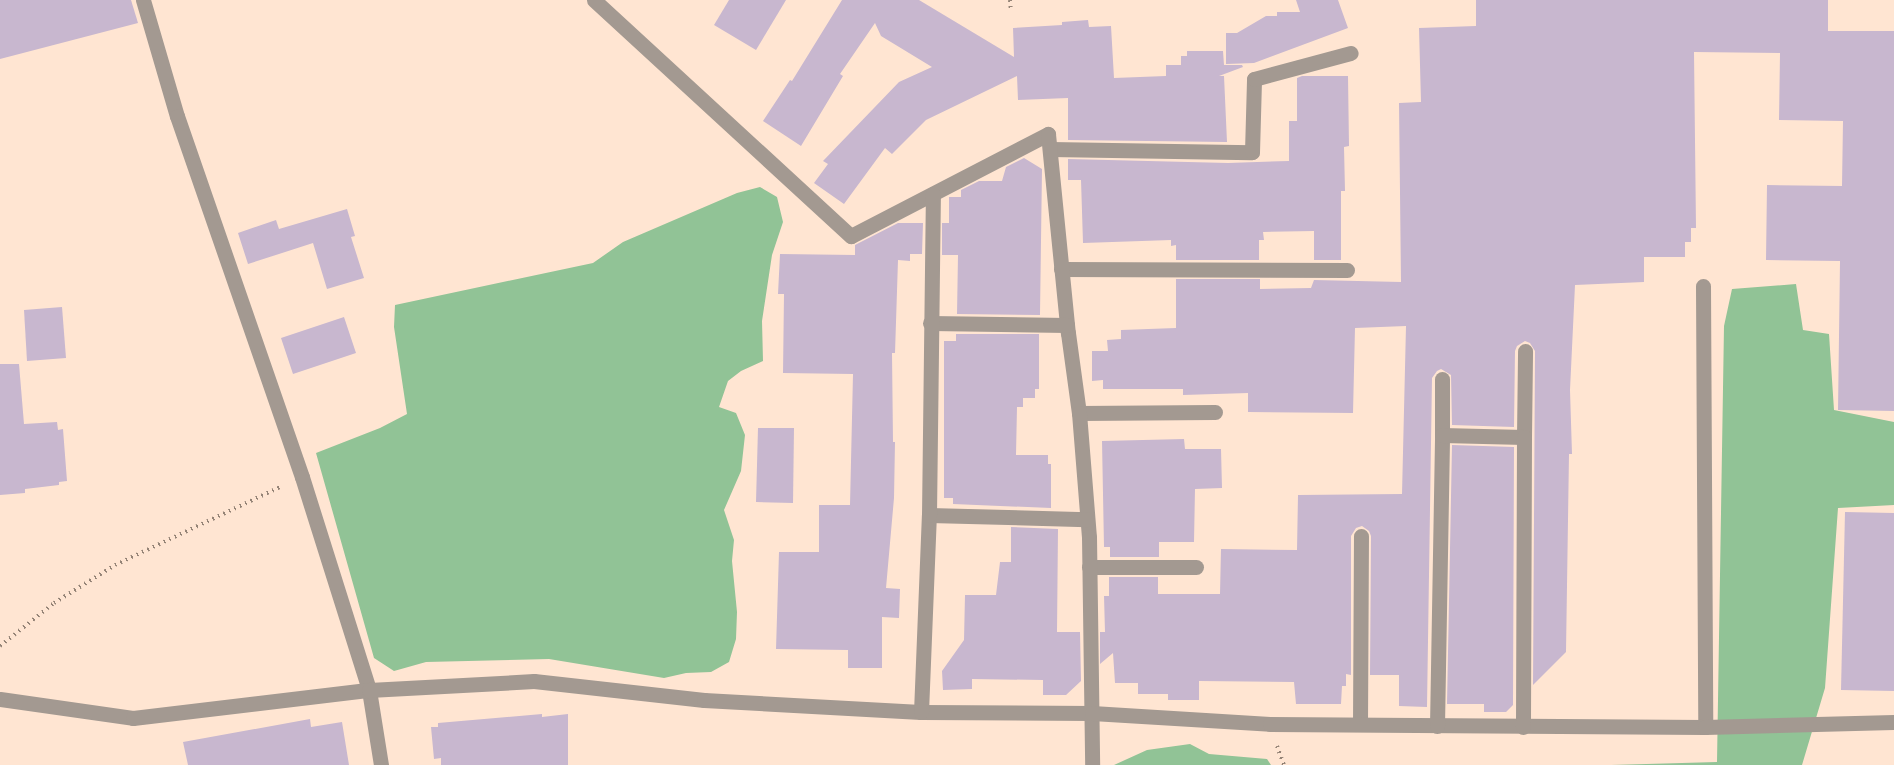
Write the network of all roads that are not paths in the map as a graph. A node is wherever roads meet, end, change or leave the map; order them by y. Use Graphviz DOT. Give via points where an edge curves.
graph roads {
  1 [pos="143,0"];
  2 [pos="594,0"];
  3 [pos="1351,53"];
  4 [pos="1050,149"];
  5 [pos="933,194"];
  6 [pos="1061,269"];
  7 [pos="1347,270"];
  8 [pos="1703,286"];
  9 [pos="930,323"];
  10 [pos="1067,325"];
  11 [pos="1525,351"];
  12 [pos="1442,379"];
  13 [pos="1215,412"];
  14 [pos="1079,413"];
  15 [pos="1442,435"];
  16 [pos="1524,438"];
  17 [pos="929,515"];
  18 [pos="1087,519"];
  19 [pos="1361,536"];
  20 [pos="1089,567"];
  21 [pos="1196,567"];
  22 [pos="369,690"];
  23 [pos="0,699"];
  24 [pos="921,712"];
  25 [pos="1092,713"];
  26 [pos="1894,722"];
  27 [pos="1360,724"];
  28 [pos="1437,726"];
  29 [pos="1523,727"];
  30 [pos="1705,727"];
  31 [pos="381,765"];
  32 [pos="1092,765"];
  1 -- 22 [label="street" via="177,116 302,477"];
  2 -- 5 [label="street" via="851,236"];
  3 -- 4 [label="street" via="1254,79 1252,152"];
  4 -- 5 [label="street" via="1048,134"];
  4 -- 6 [label="street"];
  5 -- 9 [label="street"];
  6 -- 7 [label="street"];
  6 -- 10 [label="street"];
  8 -- 30 [label="street"];
  9 -- 10 [label="street"];
  9 -- 17 [label="street"];
  10 -- 14 [label="street"];
  11 -- 16 [label="street"];
  12 -- 15 [label="street"];
  13 -- 14 [label="street"];
  14 -- 18 [label="street"];
  15 -- 16 [label="street"];
  15 -- 28 [label="street"];
  16 -- 29 [label="street"];
  17 -- 18 [label="street"];
  17 -- 24 [label="street"];
  18 -- 20 [label="street"];
  19 -- 27 [label="street"];
  20 -- 21 [label="street"];
  20 -- 25 [label="street"];
  22 -- 23 [label="street" via="133,718"];
  22 -- 24 [label="street" via="534,681 704,700"];
  22 -- 31 [label="street"];
  24 -- 25 [label="street"];
  25 -- 27 [label="street" via="1270,724"];
  25 -- 32 [label="street"];
  26 -- 30 [label="street"];
  27 -- 28 [label="street"];
  28 -- 29 [label="street"];
  29 -- 30 [label="street"];
}
